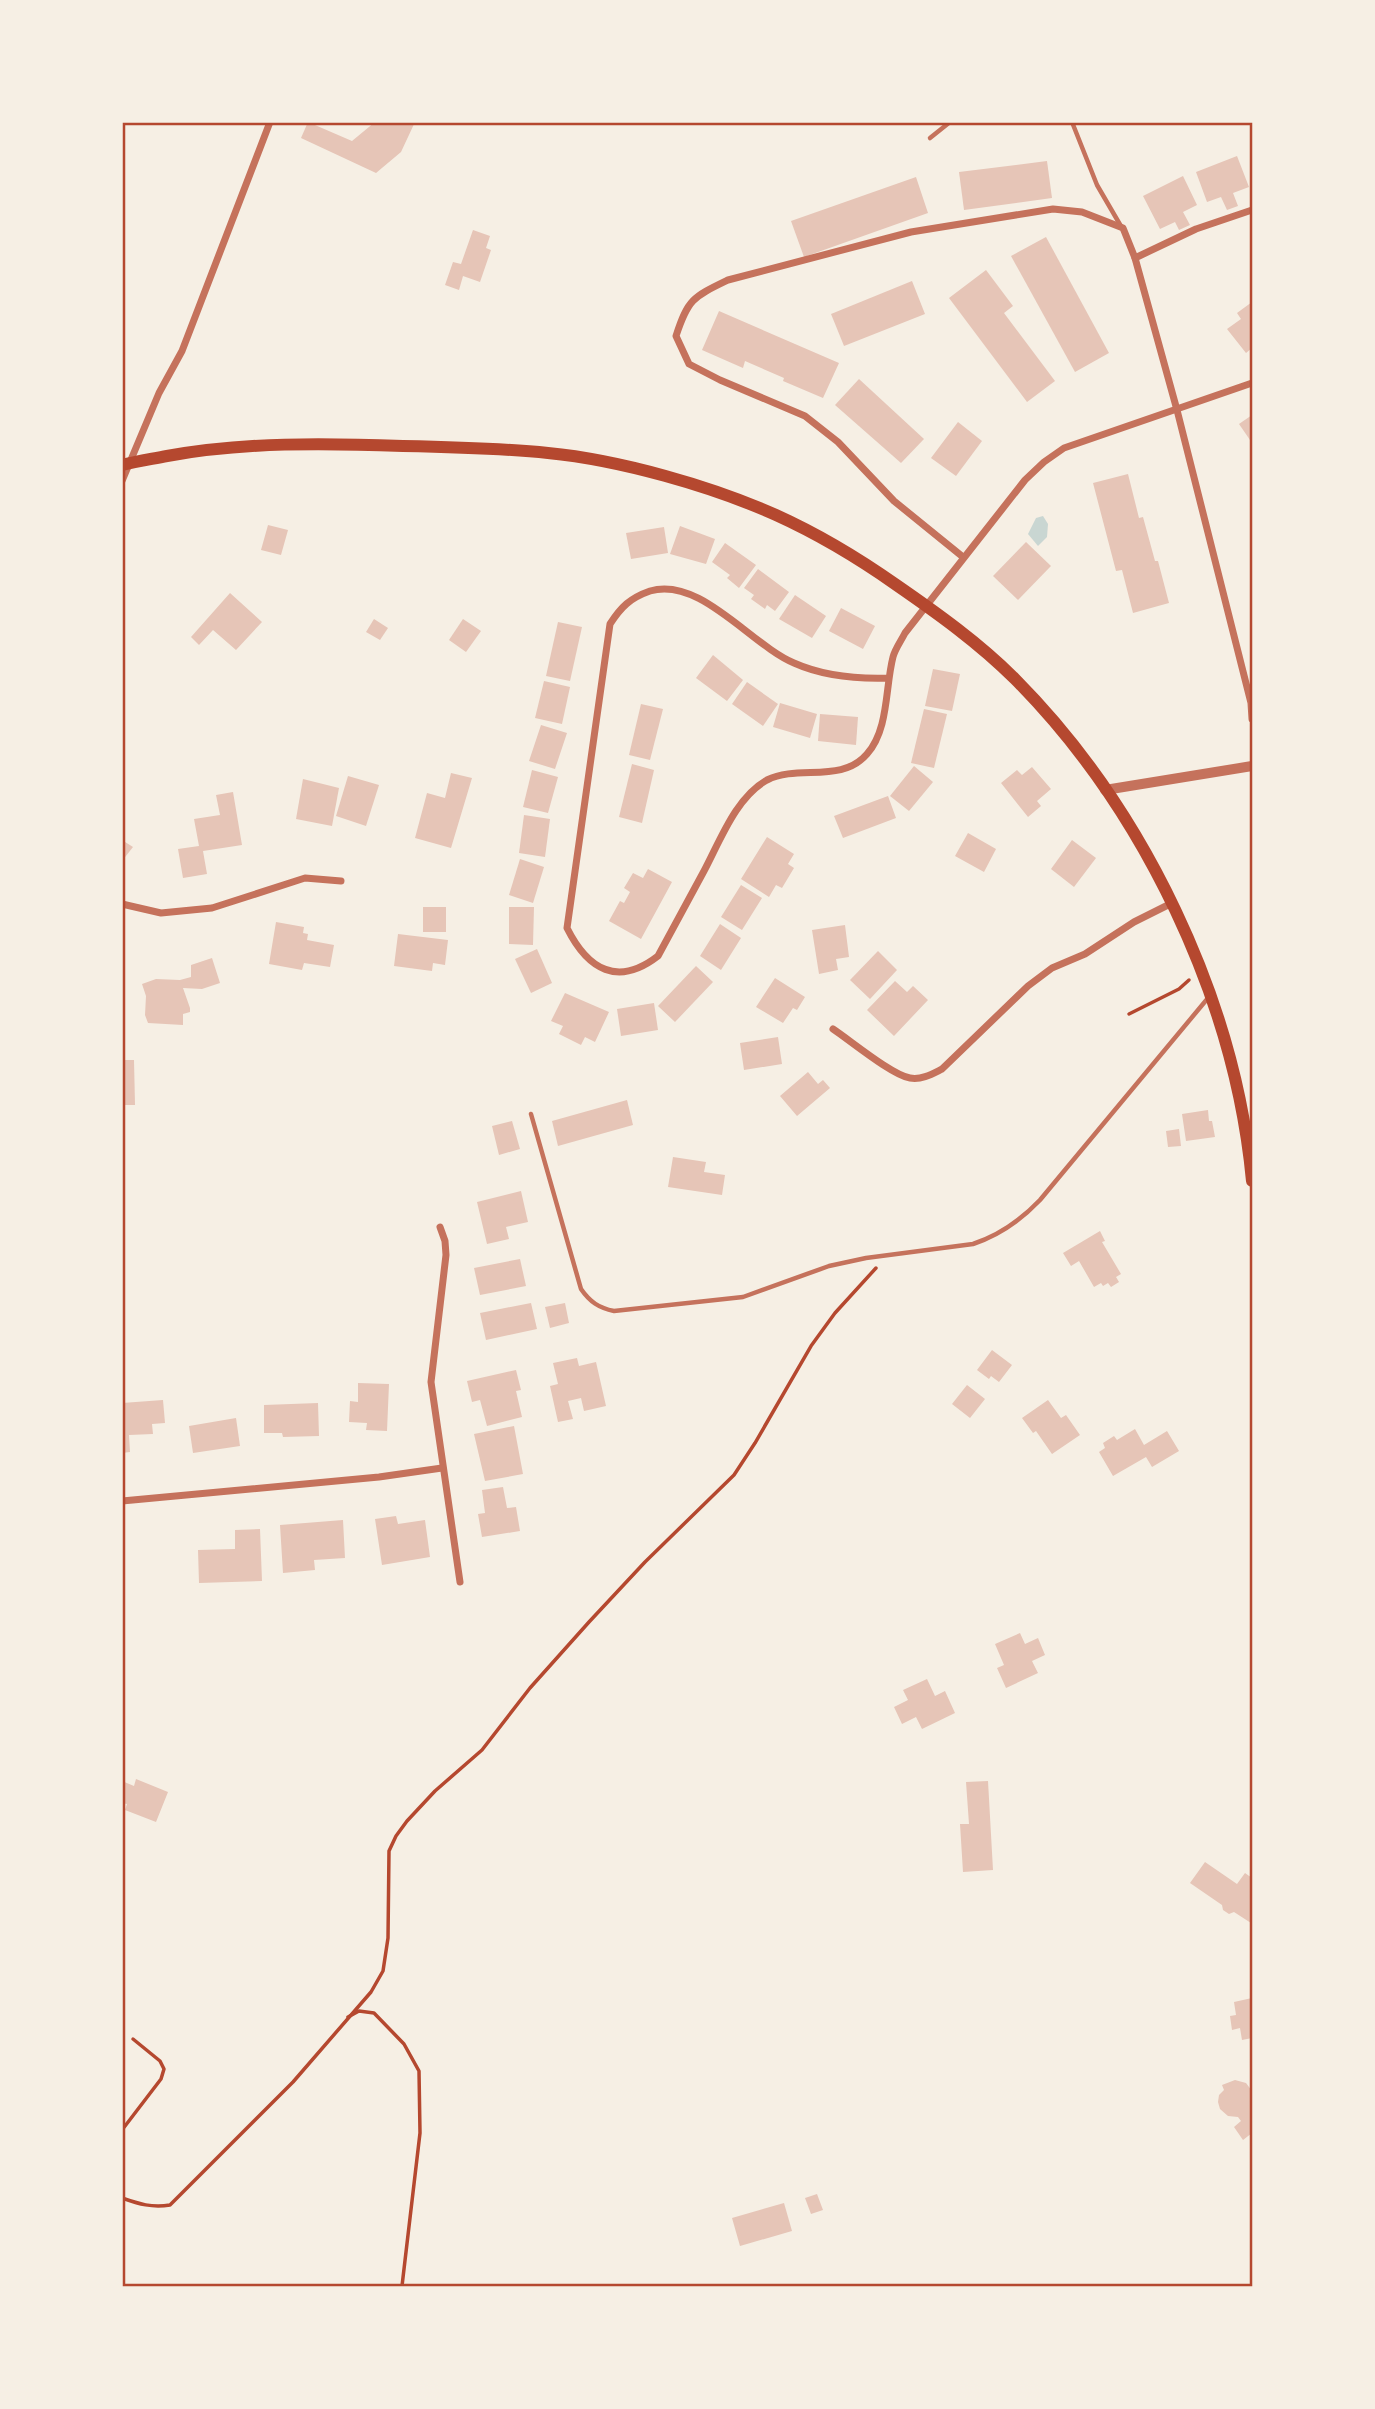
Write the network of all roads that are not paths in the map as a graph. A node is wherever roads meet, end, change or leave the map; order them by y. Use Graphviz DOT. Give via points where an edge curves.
graph roads {
  1 [pos="270,122"];
  2 [pos="950,122"];
  3 [pos="1072,122"];
  4 [pos="930,138"];
  5 [pos="1252,210"];
  6 [pos="1123,228"];
  7 [pos="1135,258"];
  8 [pos="1252,383"];
  9 [pos="1177,410"];
  10 [pos="126,464"];
  11 [pos="122,481"];
  12 [pos="963,557"];
  13 [pos="927,606"];
  14 [pos="889,678"];
  15 [pos="1252,702"];
  16 [pos="1252,719"];
  17 [pos="1252,766"];
  18 [pos="1105,790"];
  19 [pos="341,881"];
  20 [pos="1172,903"];
  21 [pos="122,904"];
  22 [pos="1211,995"];
  23 [pos="834,1029"];
  24 [pos="531,1114"];
  25 [pos="1250,1139"];
  26 [pos="1252,1181"];
  27 [pos="440,1227"];
  28 [pos="442,1468"];
  29 [pos="122,1501"];
  30 [pos="460,1582"];
  1 -- 10 [label="street" via="182,351"];
  2 -- 4 [label="lane"];
  3 -- 6 [label="lane" via="1097,185"];
  5 -- 7 [label="street" via="1196,229"];
  6 -- 7 [label="street"];
  6 -- 12 [label="street" via="1082,212 1053,209 911,233 728,280 702,293 684,310 676,336 688,364 805,416 838,442 894,501"];
  7 -- 9 [label="street"];
  8 -- 9 [label="street"];
  9 -- 12 [label="street" via="1064,449 1044,462"];
  9 -- 15 [label="street"];
  10 -- 11 [label="street"];
  10 -- 13 [label="main road" via="245,445 354,444 552,453 687,483 777,516 870,566"];
  12 -- 13 [label="street"];
  13 -- 14 [label="street" via="894,654"];
  13 -- 18 [label="main road" via="1014,678"];
  14 -- 14 [label="street" via="880,735 856,765 837,771 784,774 765,781 747,797 658,956 631,972 612,971 586,957 567,928 610,624 620,607 657,589 675,590 700,599 794,664 816,671"];
  15 -- 16 [label="street"];
  17 -- 18 [label="street"];
  18 -- 20 [label="main road"];
  19 -- 21 [label="street" via="305,878 212,908 161,912"];
  20 -- 22 [label="main road"];
  20 -- 23 [label="street" via="1052,968 942,1069 925,1078 908,1078 891,1069"];
  22 -- 24 [label="lane" via="1028,1213 1007,1229 973,1244 829,1266 743,1297 614,1311 586,1297"];
  22 -- 25 [label="main road"];
  25 -- 26 [label="main road"];
  27 -- 28 [label="street" via="446,1255 431,1382"];
  28 -- 29 [label="street"];
  28 -- 30 [label="street"];
}
